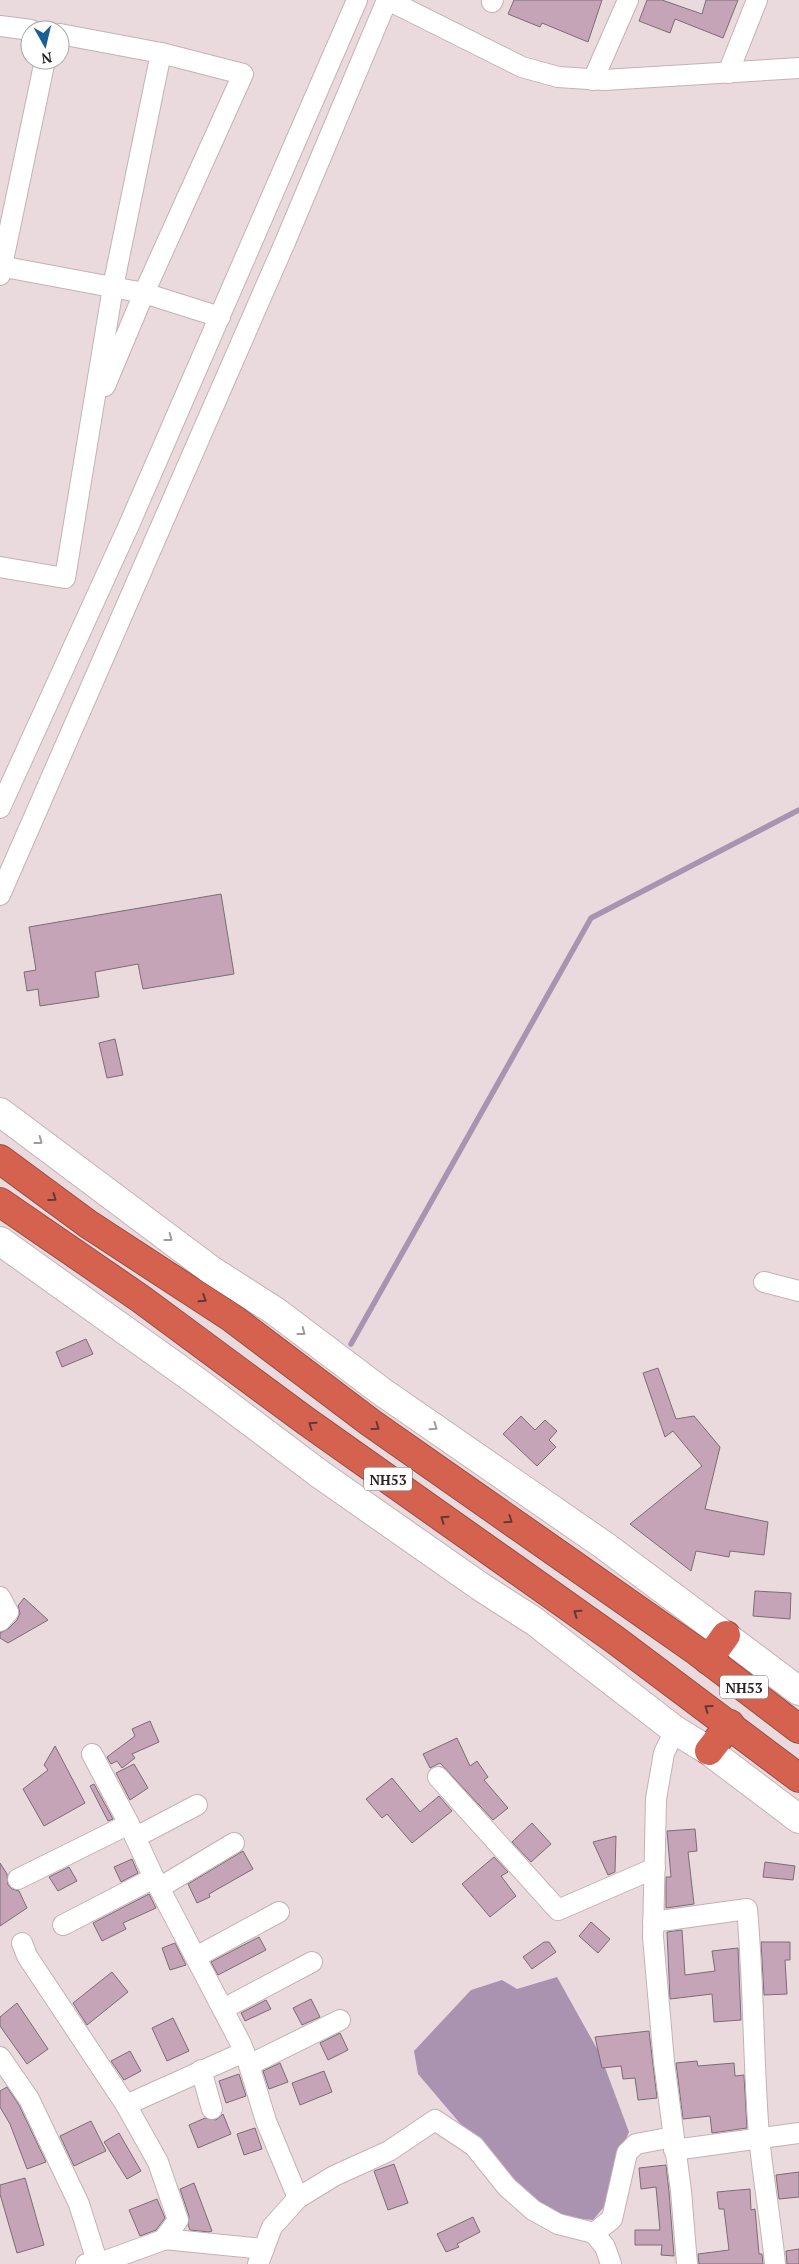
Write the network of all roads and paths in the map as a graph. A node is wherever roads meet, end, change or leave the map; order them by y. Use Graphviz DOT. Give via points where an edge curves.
graph roads {
  1 [pos="357,0"];
  2 [pos="388,0"];
  3 [pos="628,0"];
  4 [pos="757,0"];
  5 [pos="0,26"];
  6 [pos="20,29"];
  7 [pos="70,36"];
  8 [pos="162,53"];
  9 [pos="799,68"];
  10 [pos="43,70"];
  11 [pos="728,73"];
  12 [pos="593,80"];
  13 [pos="0,269"];
  14 [pos="113,287"];
  15 [pos="144,293"];
  16 [pos="220,317"];
  17 [pos="91,419"];
  18 [pos="0,567"];
  19 [pos="0,808"];
  20 [pos="0,895"];
  21 [pos="0,1112"];
  22 [pos="0,1159"];
  23 [pos="0,1202"];
  24 [pos="0,1241"];
  25 [pos="764,1282"];
  26 [pos="799,1290"];
  27 [pos="0,1597"];
  28 [pos="0,1621"];
  29 [pos="726,1635"];
  30 [pos="708,1660"];
  31 [pos="799,1691"];
  32 [pos="789,1721"];
  33 [pos="730,1724"];
  34 [pos="676,1730"];
  35 [pos="709,1751"];
  36 [pos="92,1754"];
  37 [pos="438,1777"];
  38 [pos="799,1778"];
  39 [pos="197,1804"];
  40 [pos="799,1819"];
  41 [pos="132,1830"];
  42 [pos="234,1843"];
  43 [pos="655,1868"];
  44 [pos="18,1879"];
  45 [pos="156,1883"];
  46 [pos="279,1912"];
  47 [pos="653,1922"];
  48 [pos="63,1925"];
  49 [pos="22,1943"];
  50 [pos="196,1957"];
  51 [pos="312,1962"];
  52 [pos="224,2009"];
  53 [pos="340,2020"];
  54 [pos="0,2057"];
  55 [pos="247,2058"];
  56 [pos="201,2070"];
  57 [pos="126,2105"];
  58 [pos="212,2109"];
  59 [pos="799,2133"];
  60 [pos="759,2138"];
  61 [pos="674,2144"];
  62 [pos="298,2198"];
  63 [pos="594,2233"];
  64 [pos="166,2239"];
  65 [pos="261,2256"];
  66 [pos="91,2262"];
  67 [pos="611,2264"];
  68 [pos="687,2264"];
  69 [pos="775,2264"];
  1 -- 16 [label="street"];
  2 -- 12 [label="street" via="522,67 558,77"];
  2 -- 20 [label="street"];
  3 -- 12 [label="street"];
  4 -- 11 [label="street"];
  5 -- 6 [label="street"];
  7 -- 8 [label="street"];
  8 -- 14 [label="street"];
  8 -- 15 [label="street" via="243,74"];
  9 -- 11 [label="street"];
  10 -- 13 [label="street"];
  11 -- 12 [label="street"];
  13 -- 14 [label="street"];
  14 -- 15 [label="street"];
  14 -- 17 [label="street"];
  15 -- 16 [label="street"];
  15 -- 17 [label="street"];
  16 -- 19 [label="street"];
  17 -- 18 [label="street" via="65,578"];
  21 -- 29 [label="street, one-way" via="211,1270 275,1311 381,1391 605,1546"];
  22 -- 30 [label="highway, NH53, one-way" via="88,1224 232,1318 371,1423"];
  33 -- 23 [label="highway, NH53, one-way" via="141,1299"];
  24 -- 34 [label="street" via="321,1475 534,1621"];
  25 -- 26 [label="street"];
  27 -- 28 [label="street" via="8,1612"];
  29 -- 30 [label="highway"];
  29 -- 31 [label="street"];
  30 -- 32 [label="highway, NH53"];
  33 -- 35 [label="highway"];
  33 -- 38 [label="highway, NH53"];
  34 -- 35 [label="street"];
  34 -- 43 [label="street" via="664,1753 656,1799"];
  35 -- 40 [label="street"];
  36 -- 41 [label="street"];
  37 -- 43 [label="street" via="558,1910"];
  39 -- 41 [label="street"];
  41 -- 44 [label="street"];
  41 -- 45 [label="street"];
  42 -- 45 [label="street"];
  43 -- 47 [label="street"];
  45 -- 48 [label="street"];
  45 -- 50 [label="street"];
  46 -- 50 [label="street"];
  47 -- 60 [label="street" via="747,1909 753,1975"];
  47 -- 61 [label="street"];
  49 -- 57 [label="street" via="27,1956"];
  50 -- 52 [label="street"];
  51 -- 52 [label="street"];
  52 -- 55 [label="street"];
  53 -- 55 [label="street"];
  54 -- 66 [label="street" via="29,2098 79,2204"];
  55 -- 56 [label="street"];
  55 -- 62 [label="street" via="266,2121"];
  56 -- 57 [label="street"];
  56 -- 58 [label="street"];
  57 -- 64 [label="street" via="158,2162 178,2220"];
  59 -- 60 [label="street"];
  60 -- 61 [label="street"];
  60 -- 69 [label="street"];
  61 -- 63 [label="street" via="636,2144 627,2153 612,2219"];
  61 -- 68 [label="street"];
  62 -- 63 [label="street" via="334,2176 389,2151 435,2120 474,2146 507,2186 533,2210 558,2224"];
  62 -- 65 [label="street" via="272,2226"];
  63 -- 67 [label="street" via="605,2247"];
  64 -- 65 [label="street"];
  64 -- 66 [label="street" via="108,2260"];
}
